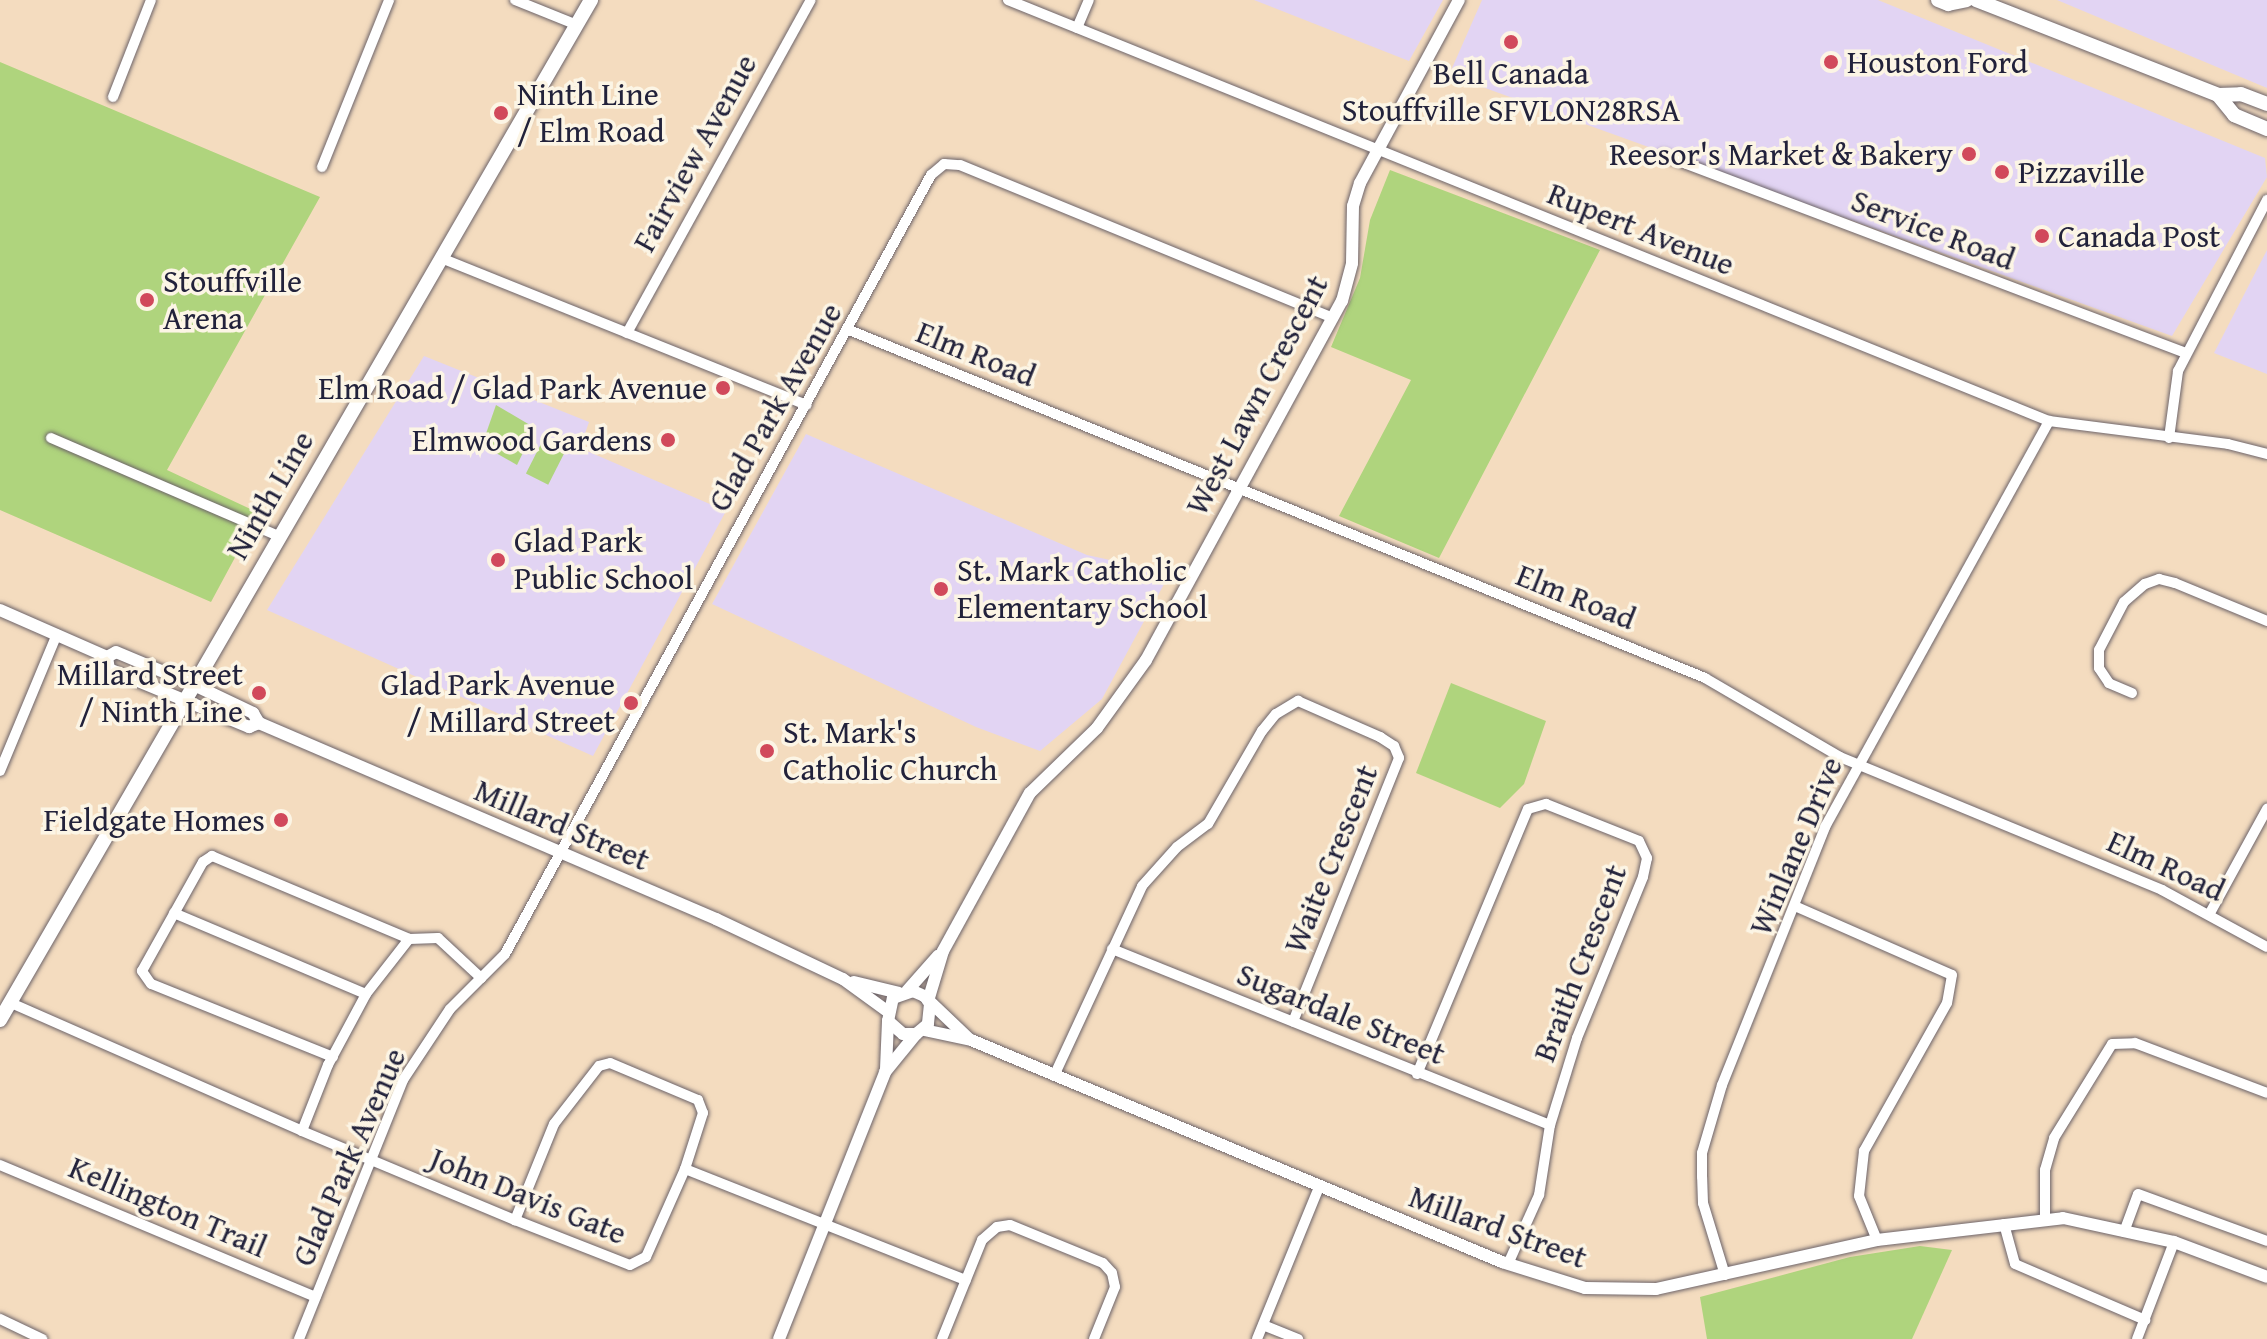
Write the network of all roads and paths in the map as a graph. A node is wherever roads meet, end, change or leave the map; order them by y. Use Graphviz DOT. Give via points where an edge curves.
graph roads {
  1 [pos="151,0"];
  2 [pos="389,0"];
  3 [pos="515,0"];
  4 [pos="591,0"];
  5 [pos="811,0"];
  6 [pos="1008,0"];
  7 [pos="1089,0"];
  8 [pos="1459,0"];
  9 [pos="1938,0"];
  10 [pos="1967,0"];
  11 [pos="1976,0"];
  12 [pos="577,25"];
  13 [pos="1077,28"];
  14 [pos="2218,95"];
  15 [pos="113,97"];
  16 [pos="2267,104"];
  17 [pos="2267,129"];
  18 [pos="1378,150"];
  19 [pos="1663,155"];
  20 [pos="322,167"];
  21 [pos="2267,200"];
  22 [pos="441,258"];
  23 [pos="1333,318"];
  24 [pos="849,330"];
  25 [pos="627,333"];
  26 [pos="2186,353"];
  27 [pos="807,405"];
  28 [pos="2049,421"];
  29 [pos="51,438"];
  30 [pos="2169,438"];
  31 [pos="2267,454"];
  32 [pos="1237,487"];
  33 [pos="279,536"];
  34 [pos="0,610"];
  35 [pos="2267,621"];
  36 [pos="57,634"];
  37 [pos="107,657"];
  38 [pos="192,684"];
  39 [pos="2132,693"];
  40 [pos="185,699"];
  41 [pos="259,723"];
  42 [pos="1858,765"];
  43 [pos="0,771"];
  44 [pos="2267,809"];
  45 [pos="560,852"];
  46 [pos="1797,907"];
  47 [pos="174,913"];
  48 [pos="2210,913"];
  49 [pos="409,939"];
  50 [pos="2267,947"];
  51 [pos="1112,949"];
  52 [pos="943,951"];
  53 [pos="481,978"];
  54 [pos="843,979"];
  55 [pos="903,992"];
  56 [pos="366,994"];
  57 [pos="11,1003"];
  58 [pos="929,1003"];
  59 [pos="888,1016"];
  60 [pos="0,1020"];
  61 [pos="1293,1022"];
  62 [pos="920,1032"];
  63 [pos="971,1040"];
  64 [pos="333,1057"];
  65 [pos="885,1072"];
  66 [pos="1417,1074"];
  67 [pos="1054,1076"];
  68 [pos="2267,1093"];
  69 [pos="1550,1125"];
  70 [pos="302,1131"];
  71 [pos="373,1160"];
  72 [pos="0,1165"];
  73 [pos="685,1169"];
  74 [pos="1320,1185"];
  75 [pos="515,1220"];
  76 [pos="2045,1221"];
  77 [pos="2004,1224"];
  78 [pos="824,1226"];
  79 [pos="2124,1232"];
  80 [pos="1877,1240"];
  81 [pos="2267,1241"];
  82 [pos="2174,1242"];
  83 [pos="1508,1264"];
  84 [pos="1725,1275"];
  85 [pos="2267,1277"];
  86 [pos="966,1280"];
  87 [pos="316,1297"];
  88 [pos="0,1319"];
  89 [pos="2145,1320"];
  90 [pos="1263,1325"];
  91 [pos="42,1339"];
  92 [pos="299,1339"];
  93 [pos="779,1339"];
  94 [pos="942,1339"];
  95 [pos="1094,1339"];
  96 [pos="1257,1339"];
  97 [pos="1298,1339"];
  98 [pos="2137,1339"];
  1 -- 15 [label="street"];
  2 -- 20 [label="street"];
  3 -- 12 [label="street"];
  4 -- 12 [label="main road, Ninth Line"];
  5 -- 25 [label="street, Fairview Avenue"];
  6 -- 13 [label="street, Rupert Avenue"];
  7 -- 13 [label="street"];
  8 -- 18 [label="street, West Lawn Crescent"];
  9 -- 10 [label="main road"];
  11 -- 14 [label="main road"];
  12 -- 22 [label="main road, Ninth Line"];
  13 -- 18 [label="street, Rupert Avenue"];
  14 -- 16 [label="main road" via="2241,94"];
  14 -- 17 [label="main road" via="2234,115"];
  18 -- 23 [label="street, West Lawn Crescent" via="1353,206 1352,263"];
  18 -- 28 [label="street, Rupert Avenue"];
  19 -- 26 [label="street, Service Road"];
  21 -- 26 [label="street"];
  22 -- 25 [label="street"];
  22 -- 33 [label="main road, Ninth Line"];
  23 -- 24 [label="street, Glad Park Avenue" via="983,174 944,164 923,188"];
  23 -- 32 [label="street, West Lawn Crescent"];
  24 -- 27 [label="street, Glad Park Avenue"];
  24 -- 32 [label="street, Elm Road"];
  25 -- 27 [label="street"];
  26 -- 30 [label="street" via="2178,371"];
  27 -- 45 [label="street, Glad Park Avenue"];
  28 -- 30 [label="street, Rupert Avenue"];
  28 -- 42 [label="street, Winlane Drive"];
  29 -- 33 [label="street"];
  30 -- 31 [label="street, Rupert Avenue"];
  32 -- 42 [label="street, Elm Road" via="1705,678"];
  32 -- 52 [label="street, West Lawn Crescent" via="1146,660 1097,728 1030,793"];
  33 -- 38 [label="main road, Ninth Line"];
  34 -- 36 [label="street, Millard Street"];
  35 -- 39 [label="street" via="2175,583 2159,579 2145,584 2124,602 2099,650 2099,668 2109,683"];
  36 -- 37 [label="street, Millard Street"];
  36 -- 43 [label="street"];
  37 -- 38 [label="street, Millard Street" via="116,652"];
  37 -- 40 [label="street, Millard Street" via="109,669"];
  38 -- 40 [label="main road, Ninth Line"];
  38 -- 41 [label="street, Millard Street" via="253,713"];
  40 -- 41 [label="street, Millard Street" via="249,727"];
  40 -- 57 [label="main road, Ninth Line"];
  41 -- 45 [label="street, Millard Street"];
  42 -- 46 [label="street, Winlane Drive" via="1825,827"];
  42 -- 48 [label="street, Elm Road"];
  44 -- 48 [label="street"];
  45 -- 53 [label="street, Glad Park Avenue" via="505,954"];
  45 -- 54 [label="street, Millard Street"];
  46 -- 80 [label="street" via="1952,975 1947,1003 1864,1151 1859,1196"];
  46 -- 84 [label="street, Winlane Drive" via="1722,1085 1702,1153 1703,1203"];
  47 -- 49 [label="street" via="203,862 212,856"];
  47 -- 56 [label="street"];
  47 -- 64 [label="street" via="142,971 151,984"];
  48 -- 50 [label="street, Elm Road"];
  49 -- 53 [label="street" via="438,938"];
  49 -- 56 [label="street"];
  51 -- 61 [label="street, Sugardale Street"];
  51 -- 61 [label="street, Waite Crescent" via="1142,886 1208,824 1269,722 1298,701 1312,705 1380,737 1394,746 1399,758"];
  51 -- 67 [label="street, Waite Crescent"];
  52 -- 55 [label="street, West Lawn Crescent"];
  52 -- 58 [label="street, West Lawn Crescent"];
  53 -- 71 [label="street, Glad Park Avenue" via="450,1009 403,1080"];
  54 -- 55 [label="street, Millard Street"];
  54 -- 59 [label="street, Millard Street"];
  55 -- 58 [label="street"];
  55 -- 59 [label="street"];
  56 -- 64 [label="street"];
  57 -- 60 [label="main road, Ninth Line"];
  57 -- 70 [label="street, John Davis Gate"];
  58 -- 62 [label="street" via="931,1018"];
  58 -- 63 [label="street, Millard Street"];
  59 -- 62 [label="street" via="903,1034"];
  59 -- 65 [label="street"];
  61 -- 66 [label="street, Sugardale Street"];
  62 -- 63 [label="street, Millard Street"];
  62 -- 65 [label="street"];
  63 -- 67 [label="street, Millard Street"];
  64 -- 70 [label="street"];
  65 -- 78 [label="street"];
  66 -- 69 [label="street, Sugardale Street"];
  66 -- 69 [label="street, Braith Crescent" via="1519,823 1537,802 1546,804 1639,841 1647,858 1577,1038"];
  67 -- 74 [label="street, Millard Street"];
  68 -- 76 [label="street" via="2135,1043 2112,1044 2054,1138 2045,1170"];
  69 -- 83 [label="street, Braith Crescent" via="1539,1195"];
  70 -- 71 [label="street, John Davis Gate"];
  71 -- 75 [label="street, John Davis Gate"];
  71 -- 87 [label="street, Glad Park Avenue"];
  72 -- 87 [label="street, Kellington Trail"];
  73 -- 75 [label="street, John Davis Gate" via="646,1257 630,1265"];
  73 -- 75 [label="street, John Davis Gate" via="703,1113 698,1100 610,1063 599,1066 554,1124"];
  73 -- 78 [label="street"];
  74 -- 83 [label="street, Millard Street"];
  74 -- 90 [label="street"];
  76 -- 77 [label="street, Millard Street"];
  76 -- 79 [label="street, Millard Street" via="2063,1218"];
  77 -- 80 [label="street, Millard Street"];
  77 -- 89 [label="street" via="2015,1264"];
  78 -- 86 [label="street"];
  78 -- 93 [label="street"];
  79 -- 81 [label="street" via="2138,1194"];
  79 -- 82 [label="street, Millard Street"];
  80 -- 84 [label="street, Millard Street"];
  82 -- 85 [label="street, Millard Street"];
  82 -- 89 [label="street"];
  83 -- 84 [label="street, Millard Street" via="1553,1282 1622,1291"];
  86 -- 94 [label="street"];
  86 -- 95 [label="street" via="982,1240 997,1227 1010,1225 1103,1263 1115,1287"];
  87 -- 92 [label="street, Glad Park Avenue"];
  88 -- 91 [label="street"];
  89 -- 98 [label="street"];
  90 -- 96 [label="street"];
  90 -- 97 [label="street"];
}
